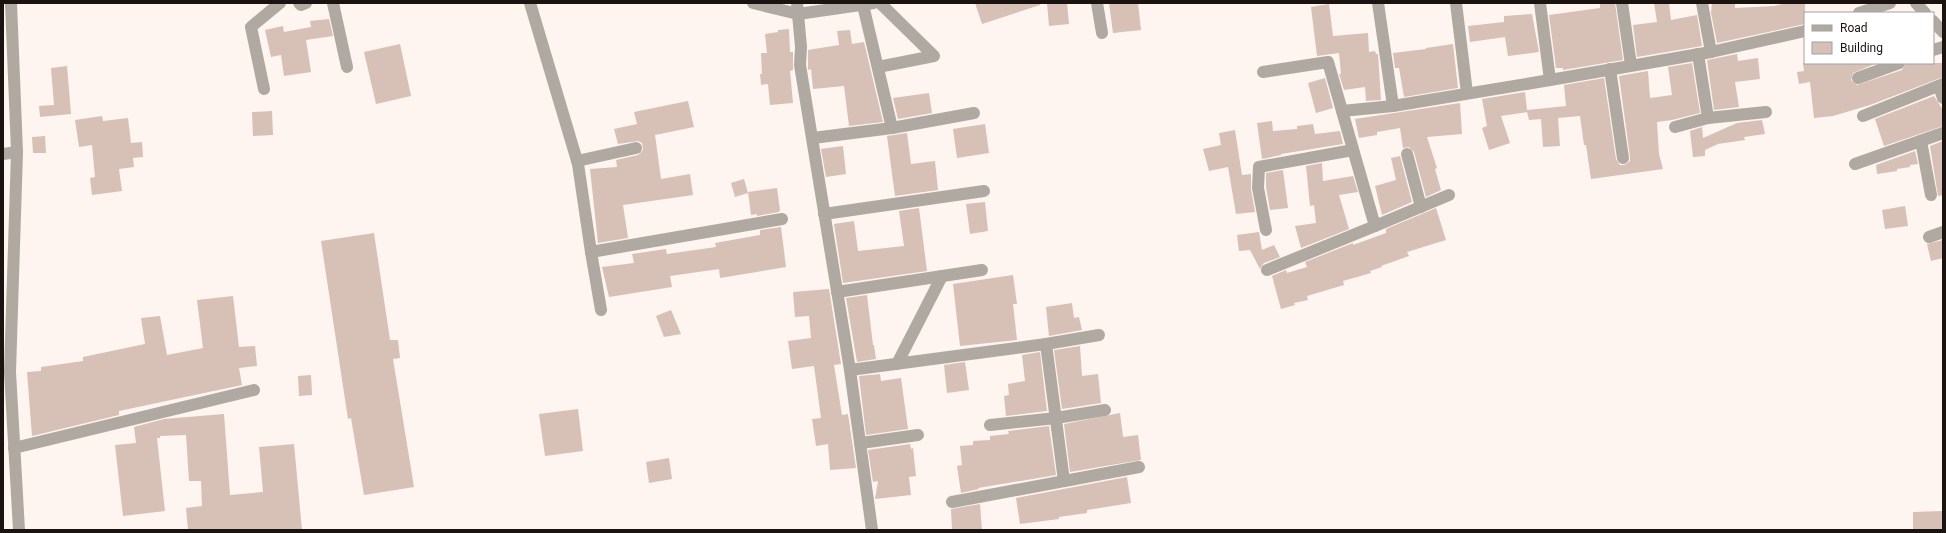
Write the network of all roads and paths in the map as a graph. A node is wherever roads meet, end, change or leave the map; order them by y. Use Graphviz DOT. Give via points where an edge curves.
graph roads {
  1 [pos="280,3"];
  2 [pos="299,3"];
  3 [pos="306,3"];
  4 [pos="333,3"];
  5 [pos="530,3"];
  6 [pos="753,3"];
  7 [pos="880,3"];
  8 [pos="1096,3"];
  9 [pos="1378,3"];
  10 [pos="1456,3"];
  11 [pos="1540,3"];
  12 [pos="1622,3"];
  13 [pos="1702,3"];
  14 [pos="1890,3"];
  15 [pos="1916,3"];
  16 [pos="868,4"];
  17 [pos="8,8"];
  18 [pos="797,8"];
  19 [pos="1862,12"];
  20 [pos="1924,12"];
  21 [pos="1934,22"];
  22 [pos="1804,31"];
  23 [pos="1943,32"];
  24 [pos="1102,33"];
  25 [pos="1711,52"];
  26 [pos="1698,54"];
  27 [pos="1896,64"];
  28 [pos="1631,65"];
  29 [pos="347,67"];
  30 [pos="878,67"];
  31 [pos="1610,69"];
  32 [pos="1263,72"];
  33 [pos="9,78"];
  34 [pos="1858,78"];
  35 [pos="1550,80"];
  36 [pos="1941,85"];
  37 [pos="264,89"];
  38 [pos="1467,93"];
  39 [pos="1943,98"];
  40 [pos="1393,106"];
  41 [pos="1342,111"];
  42 [pos="1766,112"];
  43 [pos="974,113"];
  44 [pos="1863,116"];
  45 [pos="1708,118"];
  46 [pos="1675,127"];
  47 [pos="892,128"];
  48 [pos="1943,133"];
  49 [pos="813,138"];
  50 [pos="1921,141"];
  51 [pos="636,148"];
  52 [pos="1353,150"];
  53 [pos="16,152"];
  54 [pos="3,154"];
  55 [pos="1407,154"];
  56 [pos="1623,158"];
  57 [pos="577,161"];
  58 [pos="1855,164"];
  59 [pos="984,191"];
  60 [pos="1449,195"];
  61 [pos="1931,195"];
  62 [pos="1421,207"];
  63 [pos="824,214"];
  64 [pos="782,219"];
  65 [pos="1375,226"];
  66 [pos="1266,230"];
  67 [pos="1943,232"];
  68 [pos="1929,236"];
  69 [pos="8,249"];
  70 [pos="591,252"];
  71 [pos="982,270"];
  72 [pos="1267,270"];
  73 [pos="942,276"];
  74 [pos="838,292"];
  75 [pos="8,298"];
  76 [pos="601,310"];
  77 [pos="1099,335"];
  78 [pos="1046,344"];
  79 [pos="7,361"];
  80 [pos="897,364"];
  81 [pos="850,370"];
  82 [pos="254,390"];
  83 [pos="1105,410"];
  84 [pos="1056,418"];
  85 [pos="990,425"];
  86 [pos="918,435"];
  87 [pos="861,443"];
  88 [pos="14,448"];
  89 [pos="1139,467"];
  90 [pos="1064,481"];
  91 [pos="952,502"];
  92 [pos="19,530"];
  93 [pos="872,530"];
  1 -- 37 [label="street" via="251,27"];
  2 -- 3 [label="street"];
  4 -- 29 [label="street"];
  5 -- 57 [label="street"];
  6 -- 18 [label="street"];
  7 -- 30 [label="street" via="934,56"];
  8 -- 24 [label="street"];
  9 -- 40 [label="street"];
  10 -- 38 [label="street"];
  11 -- 35 [label="street"];
  12 -- 28 [label="street"];
  13 -- 25 [label="street"];
  14 -- 19 [label="street"];
  15 -- 20 [label="street"];
  16 -- 18 [label="street"];
  16 -- 30 [label="street"];
  17 -- 33 [label="street"];
  18 -- 49 [label="street" via="800,65"];
  21 -- 23 [label="street"];
  22 -- 25 [label="street"];
  25 -- 26 [label="street"];
  26 -- 28 [label="street"];
  26 -- 45 [label="street"];
  27 -- 34 [label="street"];
  28 -- 31 [label="street"];
  30 -- 47 [label="street"];
  31 -- 35 [label="street"];
  31 -- 56 [label="street"];
  32 -- 41 [label="street" via="1328,62"];
  33 -- 53 [label="street"];
  35 -- 38 [label="street"];
  36 -- 39 [label="street"];
  36 -- 44 [label="street"];
  38 -- 40 [label="street"];
  40 -- 41 [label="street"];
  41 -- 52 [label="street"];
  42 -- 45 [label="street"];
  43 -- 47 [label="street"];
  45 -- 46 [label="street"];
  47 -- 49 [label="street"];
  48 -- 50 [label="street"];
  49 -- 63 [label="street"];
  50 -- 58 [label="street"];
  50 -- 61 [label="street"];
  51 -- 57 [label="street"];
  52 -- 65 [label="street"];
  52 -- 66 [label="street" via="1259,167 1258,188"];
  53 -- 54 [label="street"];
  53 -- 69 [label="street"];
  55 -- 62 [label="street"];
  57 -- 70 [label="street"];
  59 -- 63 [label="street"];
  60 -- 62 [label="street"];
  62 -- 65 [label="street"];
  63 -- 74 [label="street"];
  64 -- 70 [label="street"];
  65 -- 72 [label="street"];
  67 -- 68 [label="street"];
  69 -- 75 [label="street"];
  70 -- 76 [label="street"];
  71 -- 73 [label="street"];
  73 -- 74 [label="street"];
  73 -- 80 [label="street"];
  74 -- 81 [label="street"];
  75 -- 79 [label="street"];
  77 -- 78 [label="street"];
  78 -- 80 [label="street"];
  78 -- 84 [label="street"];
  79 -- 88 [label="street"];
  80 -- 81 [label="street"];
  81 -- 87 [label="street"];
  82 -- 88 [label="street"];
  83 -- 84 [label="street"];
  84 -- 85 [label="street"];
  84 -- 90 [label="street"];
  86 -- 87 [label="street"];
  87 -- 93 [label="street"];
  88 -- 92 [label="street"];
  89 -- 90 [label="street"];
  90 -- 91 [label="street"];
}
